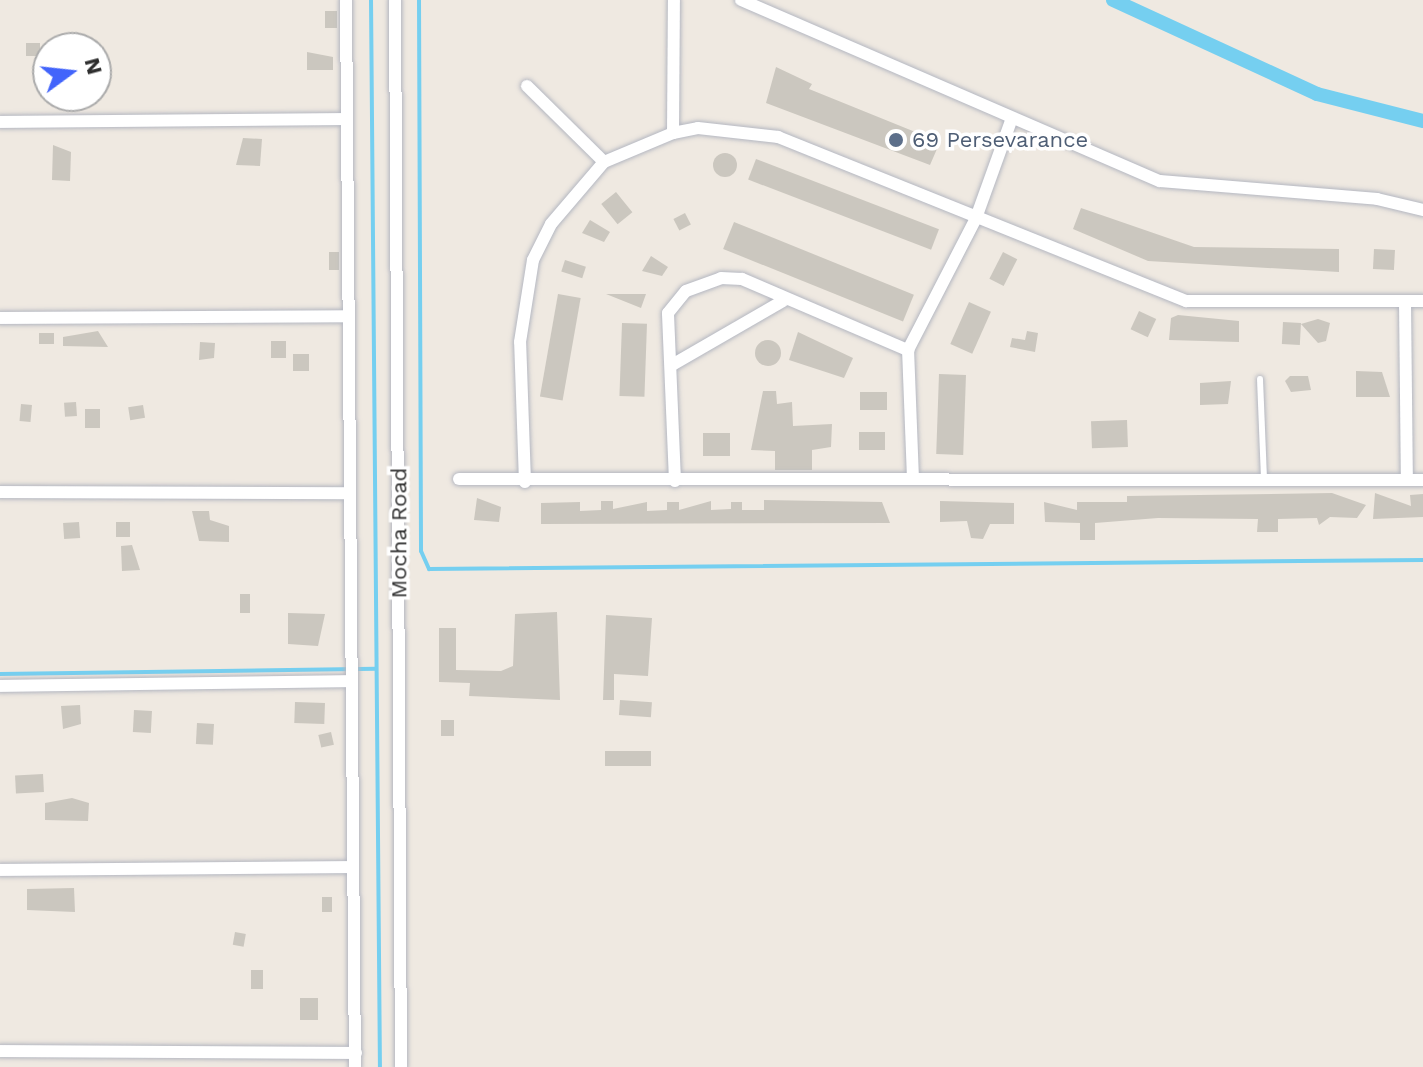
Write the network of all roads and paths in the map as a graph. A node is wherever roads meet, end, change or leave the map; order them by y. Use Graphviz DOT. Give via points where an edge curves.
graph roads {
  1 [pos="346,0"];
  2 [pos="395,0"];
  3 [pos="674,0"];
  4 [pos="741,0"];
  5 [pos="527,86"];
  6 [pos="1012,118"];
  7 [pos="343,119"];
  8 [pos="0,122"];
  9 [pos="673,133"];
  10 [pos="604,162"];
  11 [pos="1423,210"];
  12 [pos="976,218"];
  13 [pos="783,301"];
  14 [pos="1405,301"];
  15 [pos="1423,301"];
  16 [pos="348,316"];
  17 [pos="0,318"];
  18 [pos="908,350"];
  19 [pos="672,365"];
  20 [pos="1260,379"];
  21 [pos="459,479"];
  22 [pos="913,479"];
  23 [pos="1264,480"];
  24 [pos="1407,480"];
  25 [pos="1423,480"];
  26 [pos="675,481"];
  27 [pos="525,482"];
  28 [pos="0,492"];
  29 [pos="346,493"];
  30 [pos="352,681"];
  31 [pos="0,686"];
  32 [pos="351,867"];
  33 [pos="0,870"];
  34 [pos="0,1051"];
  35 [pos="356,1053"];
  36 [pos="355,1067"];
  37 [pos="401,1067"];
  1 -- 7 [label="street"];
  2 -- 37 [label="street, Mocha Road"];
  3 -- 9 [label="street"];
  4 -- 6 [label="street"];
  5 -- 10 [label="street"];
  6 -- 11 [label="street" via="1160,181 1377,199"];
  6 -- 12 [label="street"];
  7 -- 8 [label="street"];
  7 -- 16 [label="street"];
  9 -- 10 [label="street"];
  9 -- 12 [label="street" via="698,128 778,137"];
  10 -- 27 [label="street" via="551,224 527,285 520,342"];
  12 -- 14 [label="street" via="1186,301"];
  12 -- 18 [label="street"];
  13 -- 18 [label="street"];
  13 -- 19 [label="street"];
  13 -- 19 [label="street" via="742,279 721,278 686,291 668,313"];
  14 -- 15 [label="street"];
  14 -- 24 [label="street"];
  16 -- 17 [label="street"];
  16 -- 29 [label="street"];
  18 -- 22 [label="street"];
  19 -- 26 [label="street"];
  20 -- 23 [label="lane"];
  21 -- 27 [label="street"];
  22 -- 23 [label="street"];
  22 -- 26 [label="street"];
  23 -- 24 [label="street"];
  24 -- 25 [label="street"];
  26 -- 27 [label="street"];
  28 -- 29 [label="street"];
  29 -- 30 [label="street"];
  30 -- 31 [label="street"];
  30 -- 32 [label="street"];
  32 -- 33 [label="street"];
  32 -- 35 [label="street"];
  34 -- 35 [label="street"];
  35 -- 36 [label="street"];
}
